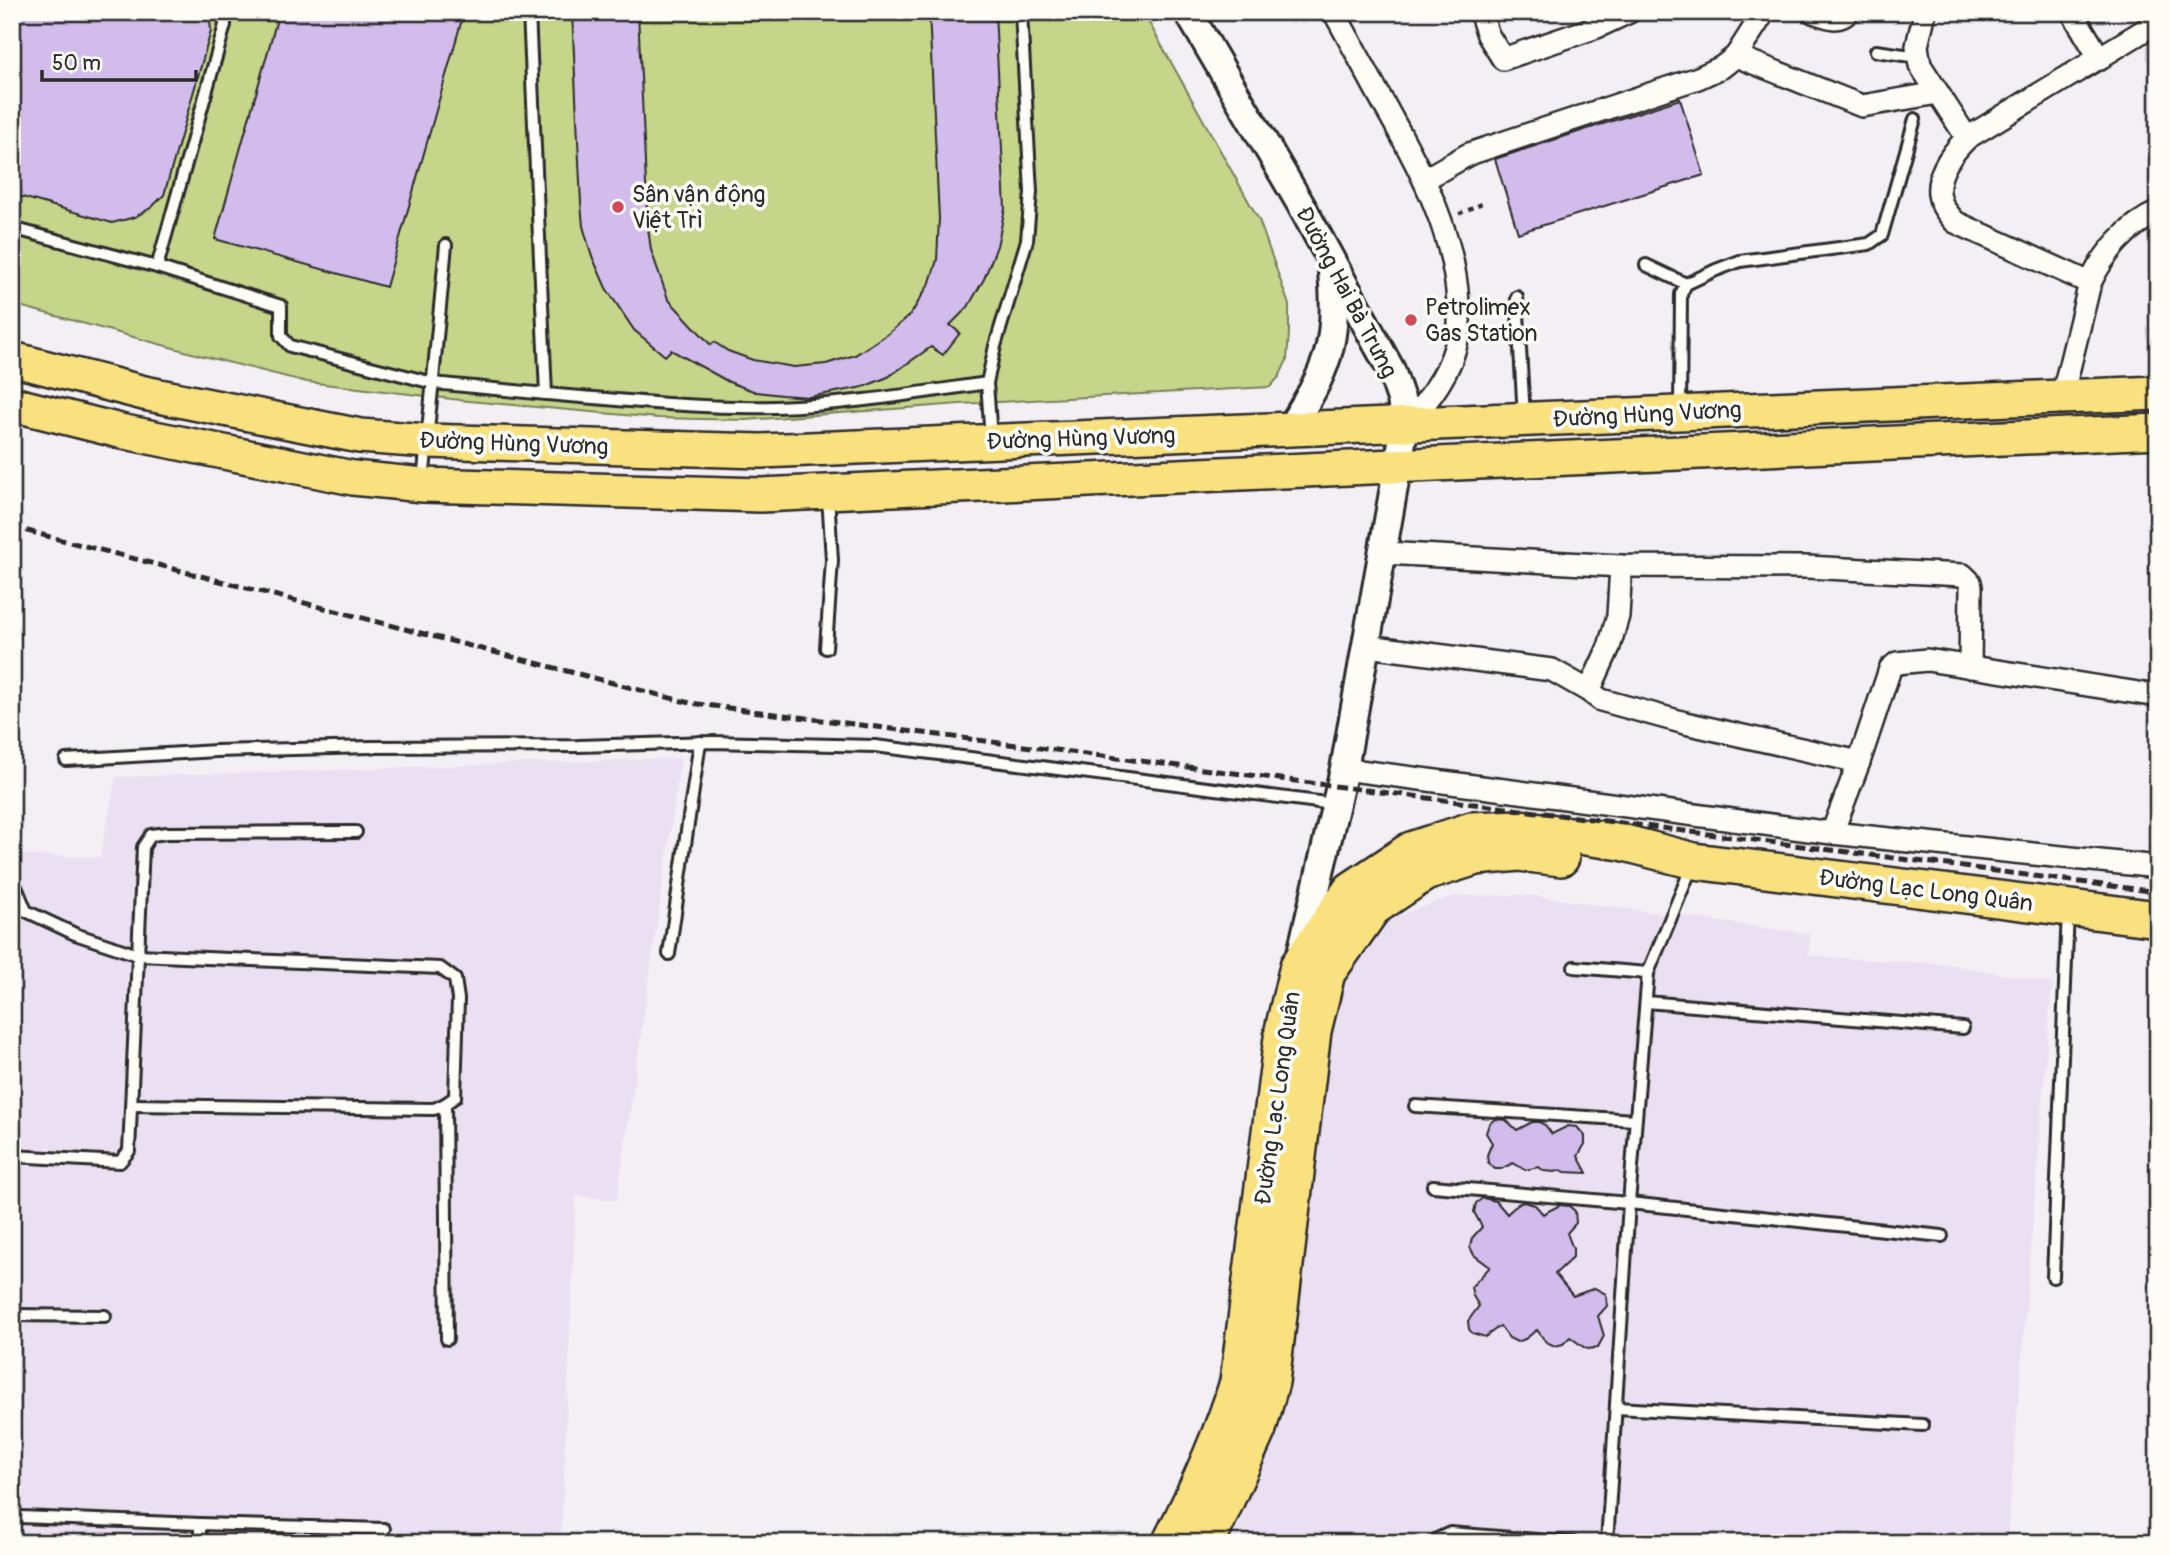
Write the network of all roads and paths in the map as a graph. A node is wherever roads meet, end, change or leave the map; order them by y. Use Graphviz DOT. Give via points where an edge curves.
graph roads {
  1 [pos="225,12"];
  2 [pos="529,12"];
  3 [pos="1021,12"];
  4 [pos="1188,12"];
  5 [pos="1334,12"];
  6 [pos="1480,12"];
  7 [pos="1629,12"];
  8 [pos="1764,12"];
  9 [pos="1813,12"];
  10 [pos="1848,12"];
  11 [pos="2072,12"];
  12 [pos="1920,13"];
  13 [pos="1594,20"];
  14 [pos="2158,22"];
  15 [pos="1876,51"];
  16 [pos="1737,56"];
  17 [pos="1918,57"];
  18 [pos="2100,59"];
  19 [pos="1938,93"];
  20 [pos="1915,119"];
  21 [pos="1966,138"];
  22 [pos="1425,179"];
  23 [pos="1485,202"];
  24 [pos="2158,212"];
  25 [pos="1441,222"];
  26 [pos="12,228"];
  27 [pos="446,245"];
  28 [pos="1331,260"];
  29 [pos="1646,265"];
  30 [pos="157,267"];
  31 [pos="2090,283"];
  32 [pos="1686,284"];
  33 [pos="1517,297"];
  34 [pos="12,359"];
  35 [pos="433,383"];
  36 [pos="987,383"];
  37 [pos="2158,393"];
  38 [pos="546,394"];
  39 [pos="2062,397"];
  40 [pos="12,404"];
  41 [pos="1681,412"];
  42 [pos="1524,419"];
  43 [pos="1405,425"];
  44 [pos="1289,430"];
  45 [pos="2158,432"];
  46 [pos="427,441"];
  47 [pos="991,442"];
  48 [pos="1399,465"];
  49 [pos="423,485"];
  50 [pos="828,492"];
  51 [pos="1384,553"];
  52 [pos="1620,566"];
  53 [pos="1367,646"];
  54 [pos="826,648"];
  55 [pos="1970,667"];
  56 [pos="1589,691"];
  57 [pos="2158,696"];
  58 [pos="700,742"];
  59 [pos="66,760"];
  60 [pos="1859,762"];
  61 [pos="1344,769"];
  62 [pos="1337,804"];
  63 [pos="356,832"];
  64 [pos="1832,833"];
  65 [pos="1694,861"];
  66 [pos="2158,867"];
  67 [pos="17,888"];
  68 [pos="2068,908"];
  69 [pos="2158,919"];
  70 [pos="1330,920"];
  71 [pos="669,954"];
  72 [pos="138,955"];
  73 [pos="1574,967"];
  74 [pos="1313,970"];
  75 [pos="1648,973"];
  76 [pos="1646,1002"];
  77 [pos="1962,1028"];
  78 [pos="445,1104"];
  79 [pos="132,1105"];
  80 [pos="1415,1106"];
  81 [pos="1636,1120"];
  82 [pos="12,1156"];
  83 [pos="1433,1186"];
  84 [pos="1629,1203"];
  85 [pos="1942,1236"];
  86 [pos="2053,1277"];
  87 [pos="12,1315"];
  88 [pos="105,1316"];
  89 [pos="447,1339"];
  90 [pos="1616,1408"];
  91 [pos="1923,1425"];
  92 [pos="20,1517"];
  93 [pos="200,1524"];
  94 [pos="384,1529"];
  95 [pos="200,1543"];
  96 [pos="1171,1543"];
  97 [pos="1207,1543"];
  98 [pos="1436,1543"];
  99 [pos="1573,1543"];
  100 [pos="1607,1543"];
  1 -- 30 [label="lane"];
  2 -- 38 [label="lane"];
  3 -- 36 [label="lane" via="1031,192 1027,240"];
  4 -- 28 [label="street, Đường Hai Bà Trưng"];
  5 -- 22 [label="street"];
  6 -- 13 [label="street" via="1503,59"];
  7 -- 13 [label="street"];
  8 -- 16 [label="street"];
  9 -- 10 [label="street" via="1832,18"];
  11 -- 18 [label="street"];
  12 -- 17 [label="street"];
  14 -- 18 [label="street"];
  15 -- 17 [label="lane"];
  16 -- 19 [label="street" via="1862,106"];
  16 -- 22 [label="street" via="1698,78 1478,151"];
  17 -- 19 [label="street"];
  18 -- 21 [label="street"];
  19 -- 21 [label="street"];
  20 -- 32 [label="lane" via="1882,235 1869,244 1740,261"];
  21 -- 31 [label="street" via="1952,153 1940,179 1941,203 1955,222"];
  22 -- 25 [label="street"];
  23 -- 25 [label="path"];
  24 -- 31 [label="street" via="2125,232 2098,265"];
  25 -- 43 [label="street" via="1455,268 1458,334 1441,382"];
  26 -- 30 [label="lane"];
  27 -- 35 [label="lane"];
  28 -- 43 [label="street, Đường Hai Bà Trưng" via="1391,370"];
  28 -- 44 [label="street" via="1332,342 1317,384"];
  29 -- 32 [label="lane"];
  30 -- 35 [label="lane" via="281,306 281,336 290,346"];
  31 -- 39 [label="street"];
  32 -- 41 [label="lane" via="1681,294"];
  33 -- 42 [label="lane"];
  34 -- 46 [label="main road, Đường Hùng Vương" via="157,396 360,436"];
  35 -- 38 [label="lane"];
  35 -- 46 [label="lane"];
  36 -- 38 [label="lane" via="775,407"];
  36 -- 47 [label="lane"];
  37 -- 39 [label="main road, Đường Hùng Vương"];
  39 -- 41 [label="main road, Đường Hùng Vương"];
  40 -- 49 [label="main road, Đường Hùng Vương" via="353,478"];
  41 -- 42 [label="main road, Đường Hùng Vương"];
  42 -- 43 [label="main road, Đường Hùng Vương"];
  43 -- 44 [label="main road, Đường Hùng Vương"];
  43 -- 48 [label="street, Đường Hai Bà Trưng"];
  44 -- 47 [label="main road, Đường Hùng Vương"];
  45 -- 48 [label="main road, Đường Hùng Vương"];
  46 -- 47 [label="main road, Đường Hùng Vương" via="761,451"];
  46 -- 49 [label="lane"];
  48 -- 50 [label="main road, Đường Hùng Vương"];
  48 -- 51 [label="street, Đường Hai Bà Trưng"];
  49 -- 50 [label="main road, Đường Hùng Vương" via="761,495"];
  50 -- 54 [label="lane" via="832,560"];
  51 -- 52 [label="street"];
  51 -- 53 [label="street, Đường Hai Bà Trưng"];
  52 -- 55 [label="street" via="1806,567 1962,575 1971,587"];
  52 -- 56 [label="street" via="1618,616"];
  53 -- 56 [label="street" via="1552,670"];
  53 -- 61 [label="street, Đường Hai Bà Trưng"];
  55 -- 57 [label="street"];
  55 -- 60 [label="street" via="1927,660 1897,663 1890,669"];
  56 -- 60 [label="street" via="1601,700 1685,723"];
  58 -- 59 [label="lane" via="216,751"];
  58 -- 62 [label="lane" via="875,746"];
  58 -- 71 [label="lane"];
  60 -- 64 [label="street"];
  61 -- 62 [label="street, Đường Hai Bà Trưng"];
  61 -- 64 [label="street"];
  62 -- 70 [label="street, Đường Hai Bà Trưng"];
  62 -- 74 [label="street, Đường Hai Bà Trưng"];
  63 -- 72 [label="lane" via="151,835 143,847"];
  64 -- 66 [label="street"];
  65 -- 68 [label="highway, Đường Lạc Long Quân"];
  65 -- 70 [label="highway, Đường Lạc Long Quân" via="1621,842 1520,828 1472,830 1411,850 1351,890"];
  65 -- 74 [label="highway, Đường Lạc Long Quân" via="1616,866 1519,853 1476,857 1425,873 1373,908"];
  65 -- 75 [label="lane"];
  67 -- 72 [label="lane" via="26,911"];
  68 -- 69 [label="highway, Đường Lạc Long Quân"];
  68 -- 86 [label="lane"];
  70 -- 74 [label="highway, Đường Lạc Long Quân"];
  72 -- 78 [label="lane" via="440,968 455,979 458,999 455,1097"];
  72 -- 79 [label="lane"];
  73 -- 75 [label="lane"];
  74 -- 96 [label="highway, Đường Lạc Long Quân" via="1283,1030 1238,1381 1203,1478"];
  74 -- 97 [label="highway, Đường Lạc Long Quân" via="1313,1031 1270,1382 1258,1429"];
  75 -- 76 [label="lane"];
  76 -- 77 [label="lane"];
  76 -- 81 [label="lane"];
  78 -- 79 [label="lane" via="434,1109"];
  78 -- 89 [label="lane"];
  79 -- 82 [label="lane" via="130,1151 120,1162"];
  80 -- 81 [label="lane"];
  81 -- 84 [label="lane"];
  83 -- 84 [label="lane"];
  84 -- 85 [label="lane"];
  84 -- 90 [label="lane"];
  87 -- 88 [label="lane"];
  90 -- 91 [label="lane"];
  90 -- 100 [label="lane"];
  92 -- 93 [label="lane"];
  93 -- 94 [label="lane"];
  93 -- 95 [label="lane"];
  98 -- 99 [label="lane" via="1450,1533"];
}
